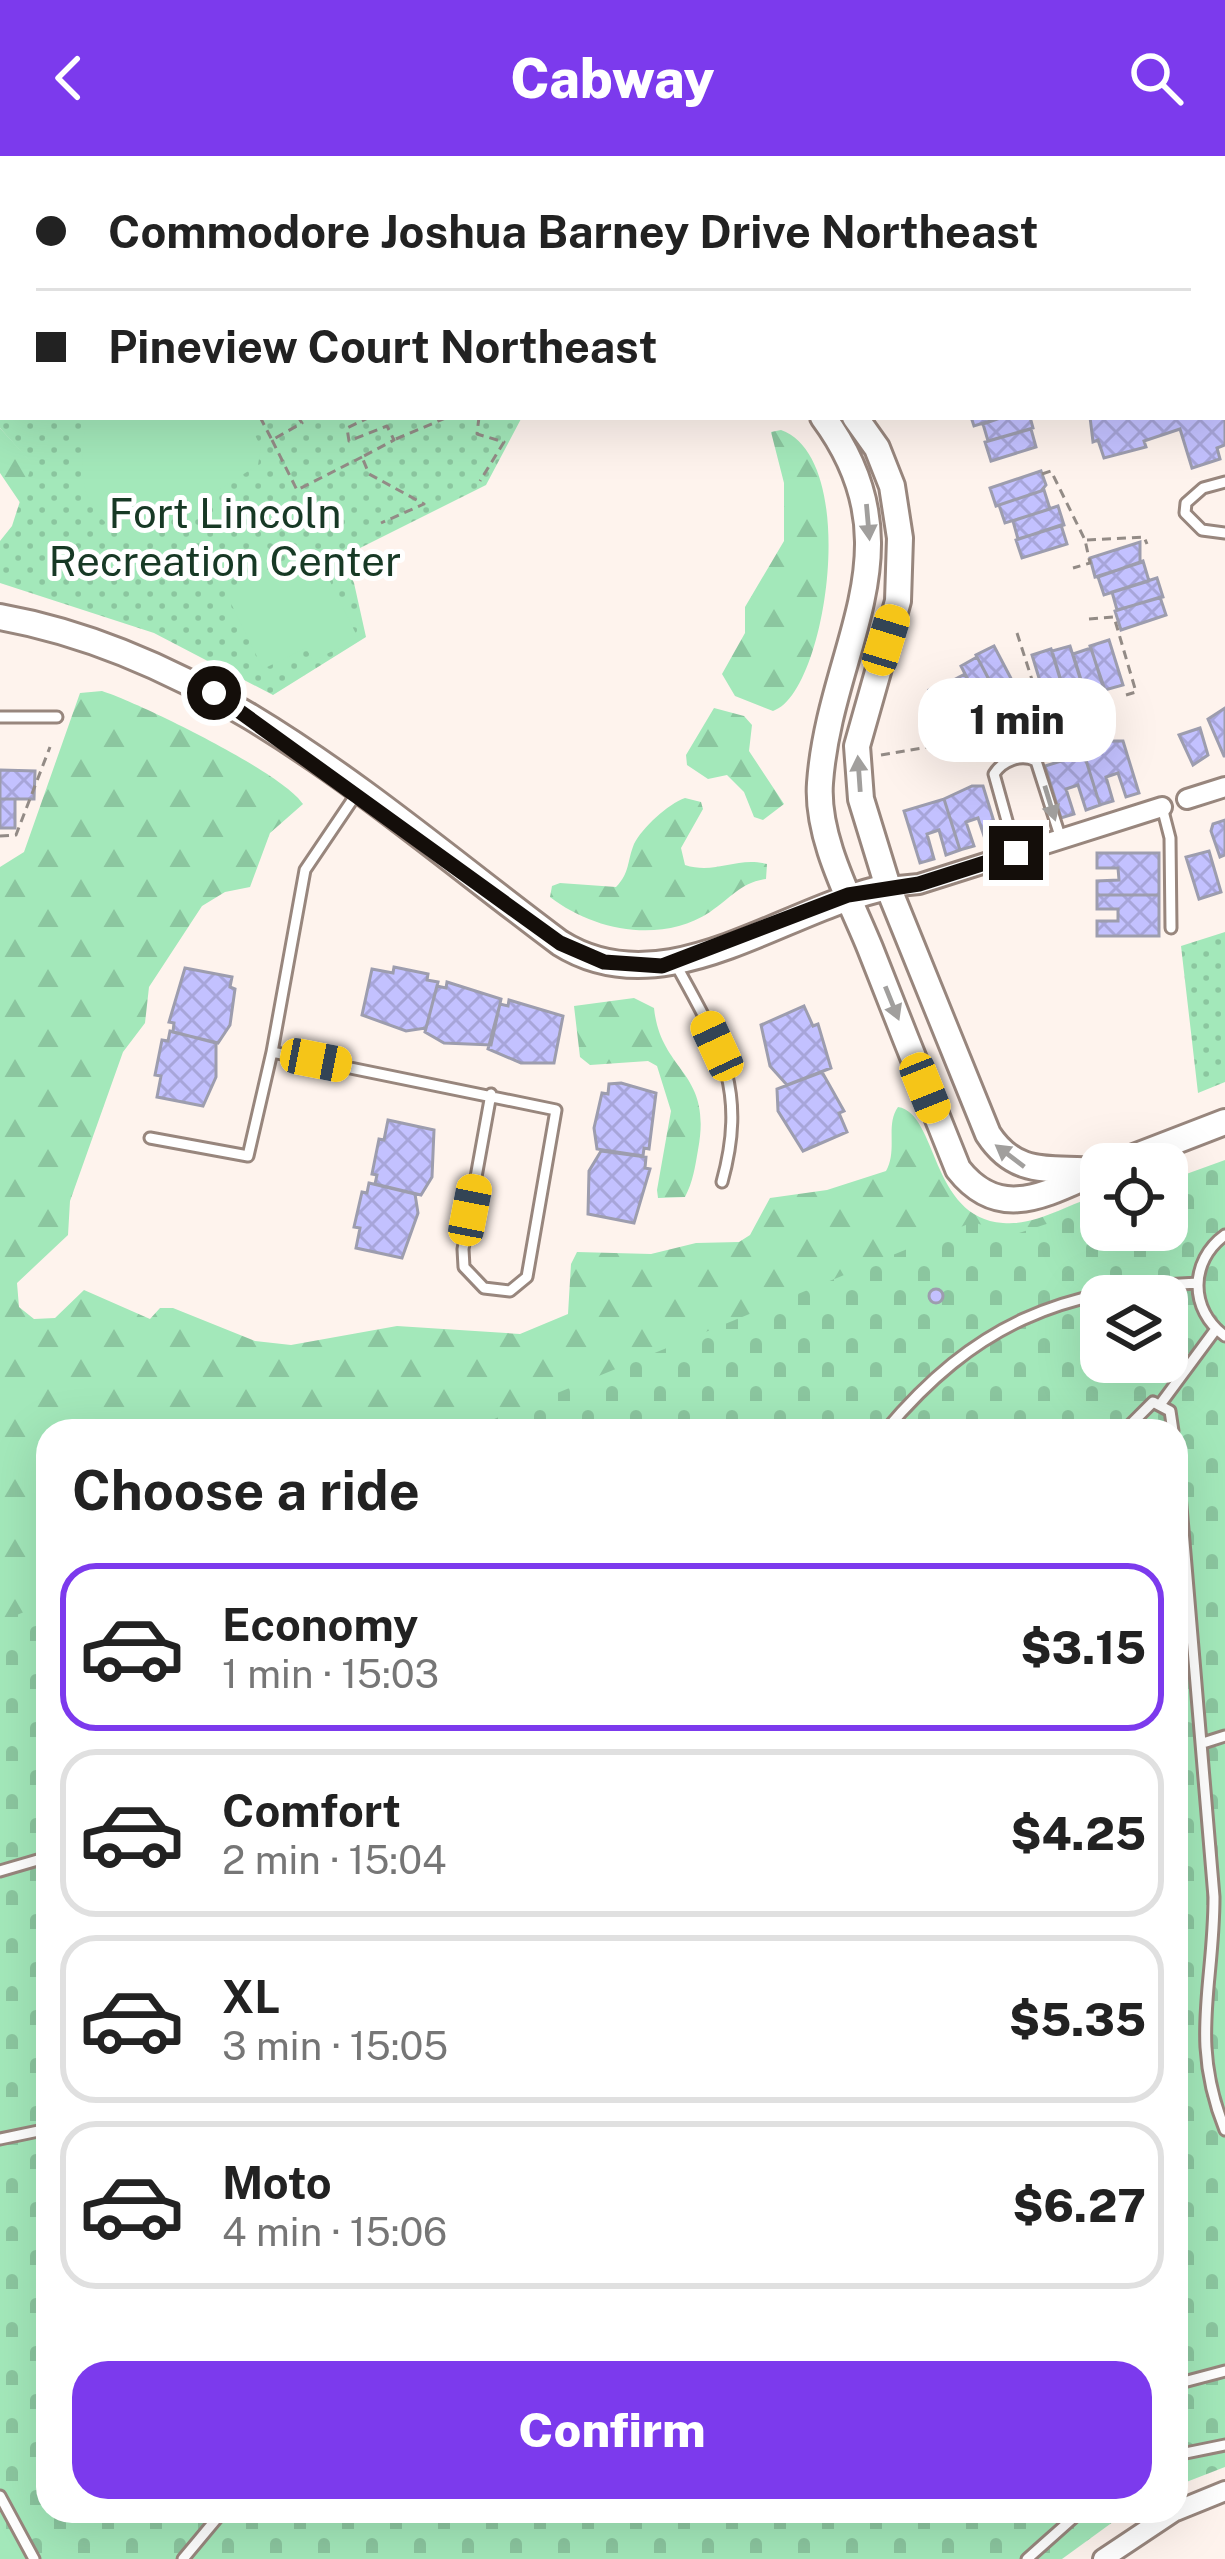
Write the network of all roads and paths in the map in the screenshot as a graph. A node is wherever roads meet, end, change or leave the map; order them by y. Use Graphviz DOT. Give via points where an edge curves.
graph roads {
  1 [pos="262,420"];
  2 [pos="300,420"];
  3 [pos="364,420"];
  4 [pos="441,420"];
  5 [pos="479,420"];
  6 [pos="825,420"];
  7 [pos="857,420"];
  8 [pos="272,440"];
  9 [pos="394,440"];
  10 [pos="362,457"];
  11 [pos="1042,474"];
  12 [pos="480,481"];
  13 [pos="1225,482"];
  14 [pos="382,523"];
  15 [pos="1225,533"];
  16 [pos="1085,540"];
  17 [pos="1147,544"];
  18 [pos="1073,568"];
  19 [pos="0,617"];
  20 [pos="1089,619"];
  21 [pos="1017,633"];
  22 [pos="1126,695"];
  23 [pos="1056,710"];
  24 [pos="0,717"];
  25 [pos="57,717"];
  26 [pos="963,741"];
  27 [pos="50,747"];
  28 [pos="873,756"];
  29 [pos="1225,787"];
  30 [pos="357,793"];
  31 [pos="1187,800"];
  32 [pos="1162,807"];
  33 [pos="0,836"];
  34 [pos="1061,839"];
  35 [pos="1016,853"];
  36 [pos="888,887"];
  37 [pos="848,895"];
  38 [pos="1171,928"];
  39 [pos="675,963"];
  40 [pos="272,1052"];
  41 [pos="491,1094"];
  42 [pos="1225,1122"];
  43 [pos="150,1138"];
  44 [pos="1170,1143"];
  45 [pos="1080,1169"];
  46 [pos="1080,1180"];
  47 [pos="722,1182"];
  48 [pos="1225,1235"];
  49 [pos="1198,1283"];
  50 [pos="1220,1332"];
  51 [pos="1162,1402"];
  52 [pos="895,1419"];
  53 [pos="1133,1419"];
  54 [pos="1168,1419"];
  55 [pos="1188,1579"];
  56 [pos="1225,1736"];
  57 [pos="1203,1743"];
  58 [pos="36,1860"];
  59 [pos="0,1871"];
  60 [pos="1225,2130"];
  61 [pos="36,2132"];
  62 [pos="0,2139"];
  63 [pos="1225,2371"];
  64 [pos="1188,2381"];
  65 [pos="1225,2445"];
  66 [pos="1188,2453"];
  67 [pos="1225,2491"];
  68 [pos="0,2496"];
  69 [pos="1188,2506"];
  70 [pos="213,2523"];
  71 [pos="1068,2523"];
  72 [pos="1158,2523"];
  73 [pos="34,2555"];
  74 [pos="47,2559"];
  75 [pos="183,2559"];
  76 [pos="1027,2559"];
  77 [pos="1103,2559"];
  1 -- 8 [label="path"];
  2 -- 8 [label="path"];
  3 -- 9 [label="path" via="347,428 349,441 387,426"];
  4 -- 9 [label="path"];
  5 -- 12 [label="path" via="477,434 504,442"];
  6 -- 37 [label="street, one-way" via="859,476 870,536 866,597 829,722 820,788"];
  36 -- 7 [label="street, one-way" via="861,799 857,746 898,601 900,538 892,485"];
  8 -- 10 [label="path" via="297,490"];
  9 -- 10 [label="path"];
  10 -- 14 [label="path" via="369,474 424,504"];
  11 -- 16 [label="path" via="1051,471"];
  13 -- 15 [label="lane" via="1203,488 1185,513 1202,530"];
  16 -- 17 [label="path" via="1144,537"];
  16 -- 18 [label="path" via="1090,563"];
  19 -- 30 [label="street" via="90,639 193,682"];
  20 -- 22 [label="path" via="1114,617 1136,692"];
  21 -- 23 [label="path" via="1042,714"];
  24 -- 25 [label="lane"];
  26 -- 28 [label="path"];
  27 -- 33 [label="path" via="16,835"];
  29 -- 31 [label="street"];
  30 -- 39 [label="street" via="569,948 623,966"];
  30 -- 40 [label="lane" via="305,870"];
  32 -- 34 [label="street"];
  32 -- 38 [label="lane"];
  34 -- 35 [label="street"];
  35 -- 34 [label="lane, one-way" via="994,779 1000,764 1028,757 1039,767"];
  35 -- 36 [label="street"];
  36 -- 37 [label="street"];
  45 -- 36 [label="street, one-way" via="1041,1171 1000,1153"];
  37 -- 39 [label="street"];
  37 -- 46 [label="street, one-way" via="968,1182 1007,1202 1040,1199"];
  39 -- 47 [label="lane" via="728,1068 735,1130"];
  40 -- 41 [label="lane"];
  40 -- 43 [label="lane" via="248,1156"];
  41 -- 41 [label="lane" via="556,1110 527,1277 510,1291 484,1288 464,1268"];
  42 -- 44 [label="street"];
  48 -- 49 [label="lane" via="1206,1253"];
  49 -- 50 [label="lane" via="1204,1316"];
  49 -- 52 [label="lane" via="1088,1293 1048,1307 969,1351"];
  50 -- 51 [label="lane"];
  51 -- 53 [label="lane"];
  51 -- 54 [label="lane"];
  55 -- 57 [label="lane"];
  56 -- 57 [label="lane"];
  57 -- 60 [label="lane" via="1214,1935 1201,2031"];
  58 -- 59 [label="lane"];
  61 -- 62 [label="lane"];
  63 -- 64 [label="lane"];
  65 -- 66 [label="lane"];
  67 -- 69 [label="street"];
  68 -- 73 [label="lane"];
  70 -- 75 [label="lane"];
  71 -- 76 [label="lane"];
  72 -- 77 [label="street"];
  73 -- 74 [label="lane"];
}
